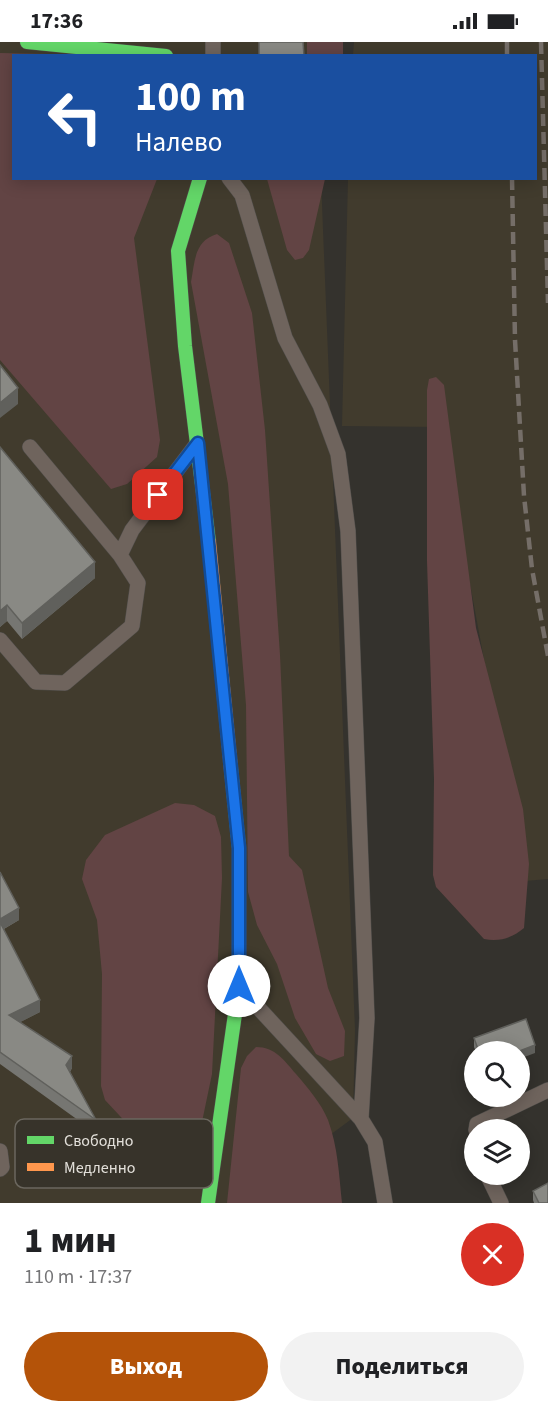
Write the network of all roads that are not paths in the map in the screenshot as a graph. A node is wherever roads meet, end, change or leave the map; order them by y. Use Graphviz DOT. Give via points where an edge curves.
graph roads {
  1 [pos="27,42"];
  2 [pos="146,54"];
  3 [pos="199,180"];
  4 [pos="231,180"];
  5 [pos="198,443"];
  6 [pos="30,447"];
  7 [pos="120,555"];
  8 [pos="0,640"];
  9 [pos="239,986"];
  10 [pos="548,1090"];
  11 [pos="361,1119"];
  12 [pos="487,1119"];
  13 [pos="213,1168"];
  14 [pos="493,1185"];
  15 [pos="210,1188"];
  16 [pos="208,1203"];
  17 [pos="385,1203"];
  18 [pos="501,1203"];
  1 -- 2 [label="street"];
  3 -- 5 [label="street" via="178,251"];
  4 -- 11 [label="lane" via="242,195 285,338 320,405 338,454 348,531 367,1018"];
  5 -- 7 [label="lane" via="132,530"];
  5 -- 9 [label="street" via="239,848"];
  6 -- 7 [label="lane"];
  7 -- 8 [label="lane" via="138,584 132,626 65,683 36,682"];
  9 -- 11 [label="lane"];
  9 -- 13 [label="street"];
  10 -- 12 [label="lane"];
  11 -- 17 [label="lane" via="375,1142"];
  14 -- 18 [label="lane"];
  15 -- 16 [label="street"];
}
